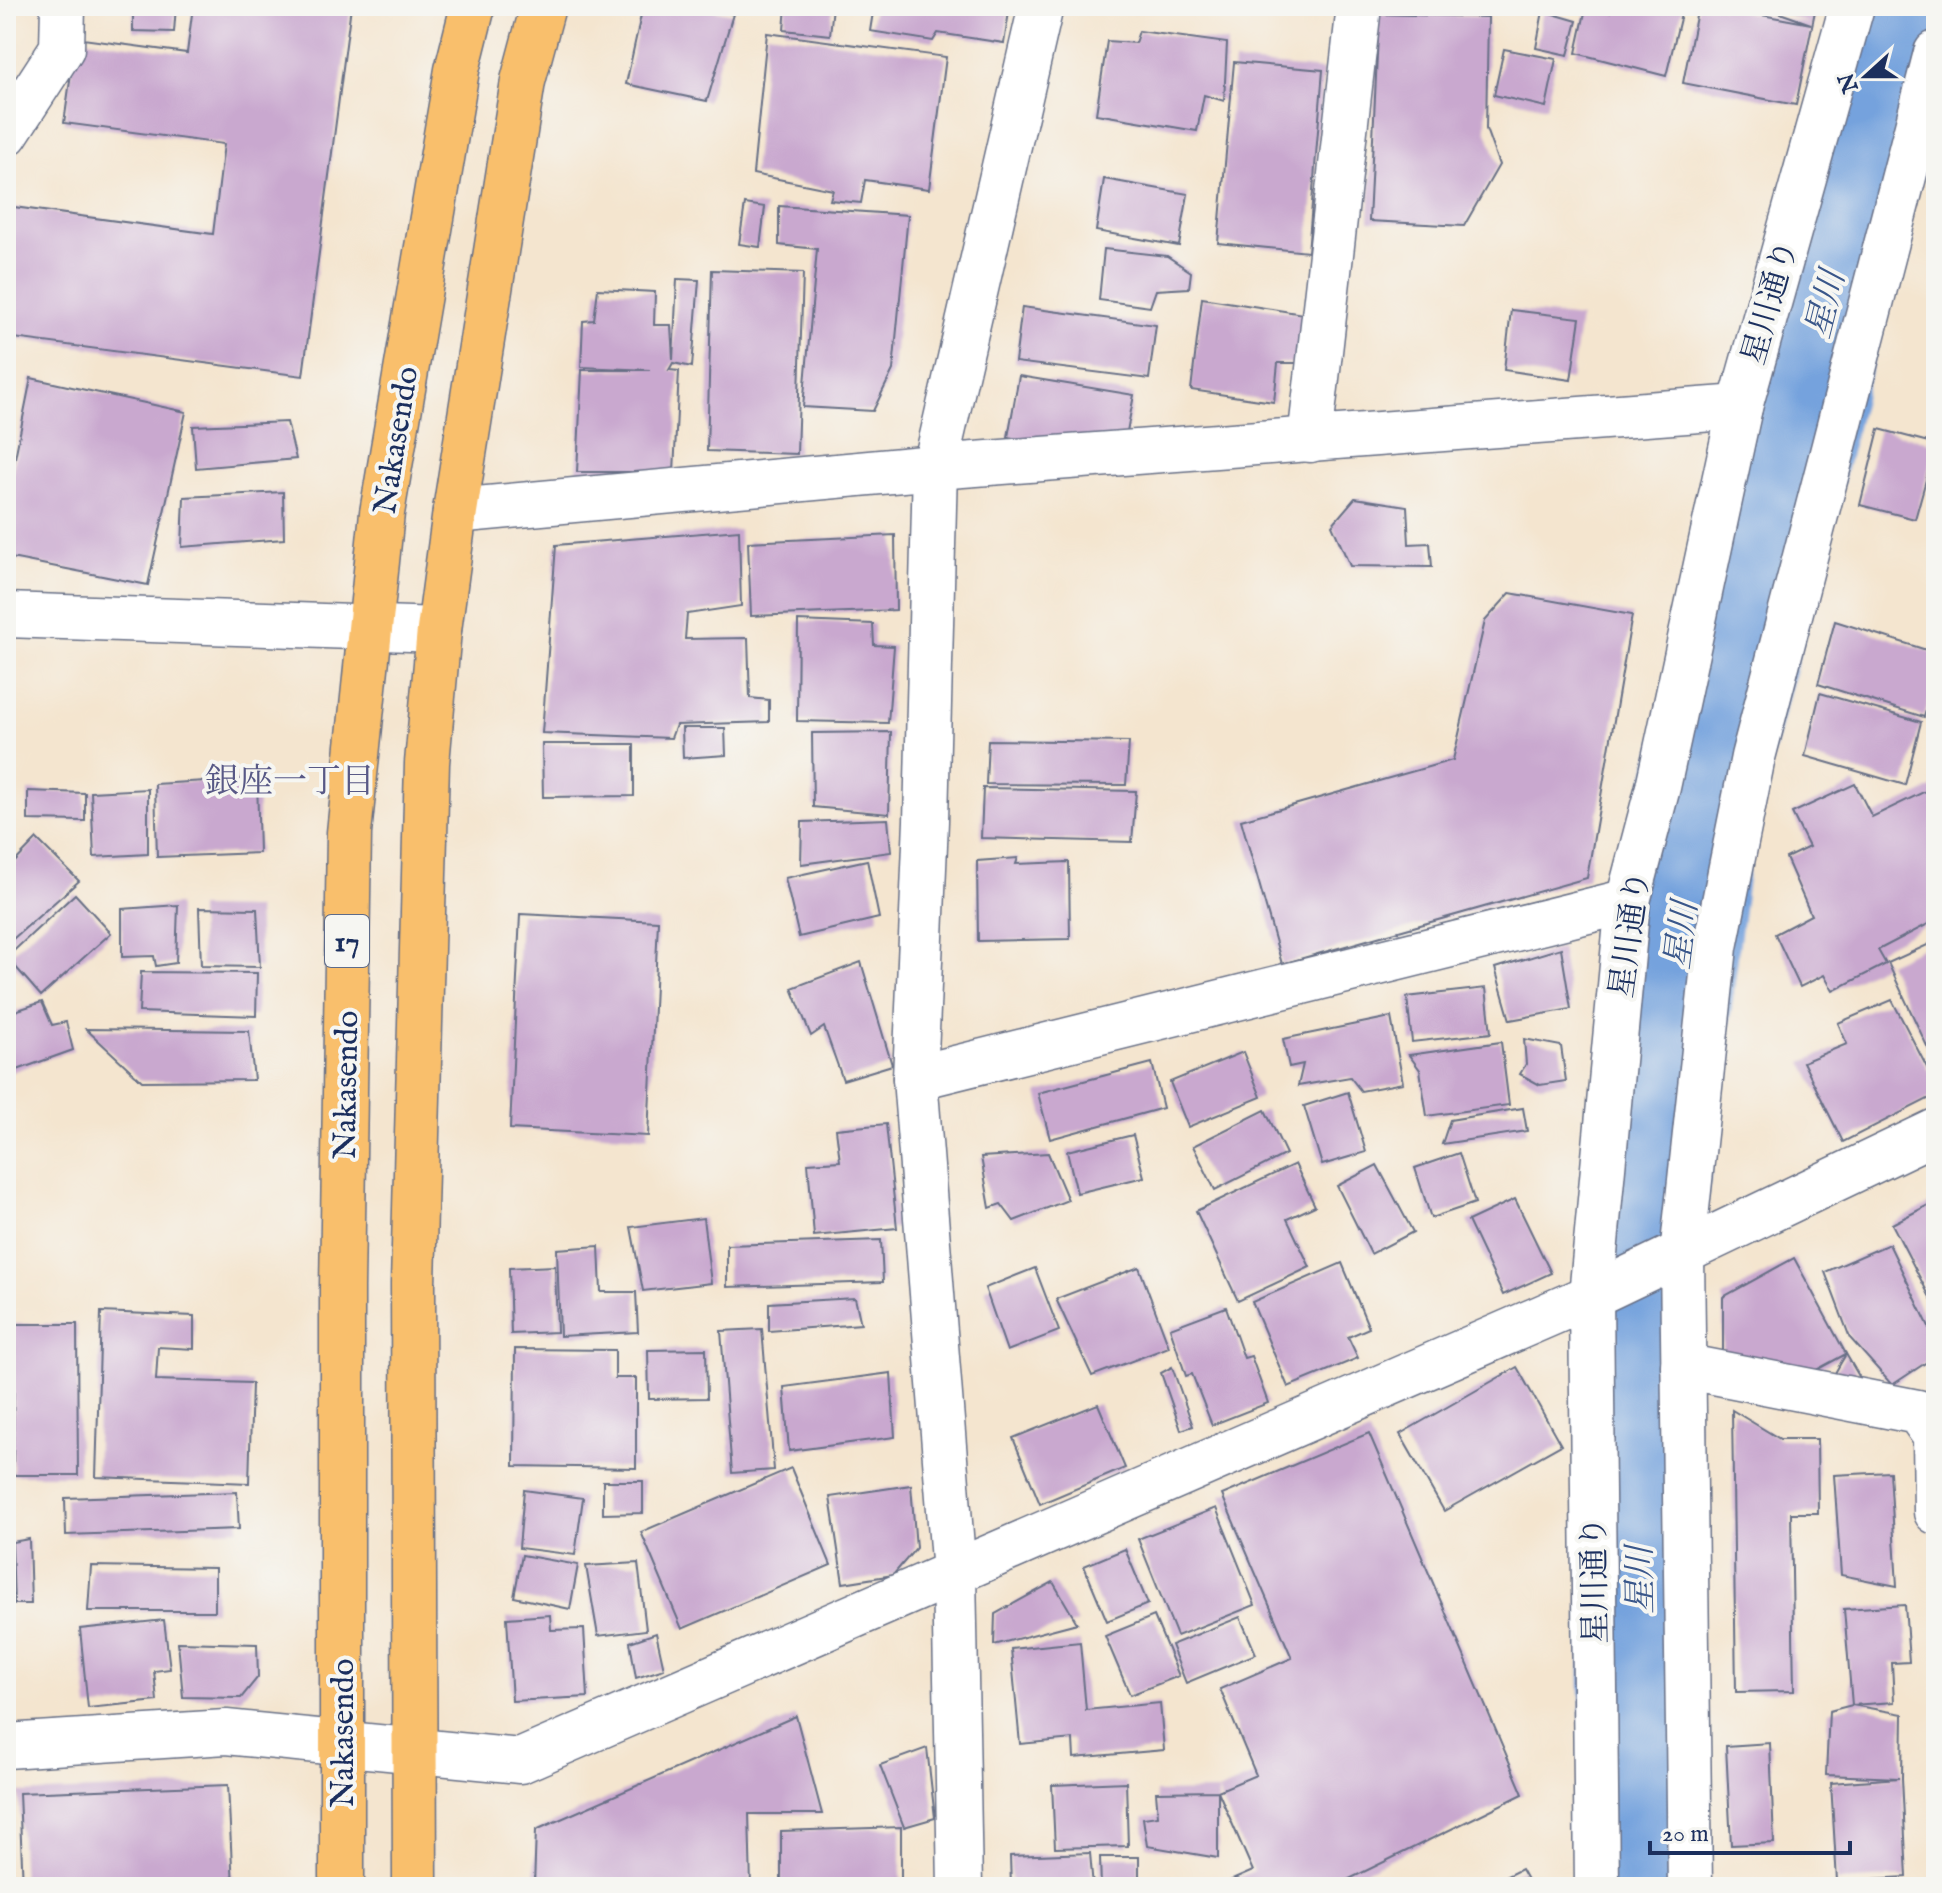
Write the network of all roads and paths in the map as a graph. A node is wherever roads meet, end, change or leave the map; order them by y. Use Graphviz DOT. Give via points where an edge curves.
graph roads {
  1 [pos="63,6"];
  2 [pos="473,6"];
  3 [pos="543,6"];
  4 [pos="1041,6"];
  5 [pos="1359,6"];
  6 [pos="1852,6"];
  7 [pos="1936,53"];
  8 [pos="6,134"];
  9 [pos="1740,407"];
  10 [pos="1310,440"];
  11 [pos="935,467"];
  12 [pos="455,511"];
  13 [pos="6,615"];
  14 [pos="370,628"];
  15 [pos="439,630"];
  16 [pos="1628,901"];
  17 [pos="915,1078"];
  18 [pos="1936,1131"];
  19 [pos="1682,1255"];
  20 [pos="1591,1296"];
  21 [pos="1683,1366"];
  22 [pos="1936,1436"];
  23 [pos="1936,1512"];
  24 [pos="954,1573"];
  25 [pos="342,1743"];
  26 [pos="6,1746"];
  27 [pos="415,1750"];
  28 [pos="342,1887"];
  29 [pos="415,1887"];
  30 [pos="960,1887"];
  31 [pos="1597,1887"];
  32 [pos="1690,1887"];
  1 -- 8 [label="street" via="62,48"];
  2 -- 14 [label="highway, Nakasendo / 17" via="457,70 382,513"];
  3 -- 12 [label="highway" via="523,81"];
  4 -- 11 [label="street"];
  5 -- 10 [label="street"];
  6 -- 9 [label="street, 星川通り"];
  7 -- 19 [label="street" via="1753,757 1715,947"];
  9 -- 10 [label="street"];
  9 -- 16 [label="street, 星川通り" via="1658,787"];
  10 -- 11 [label="street"];
  11 -- 12 [label="street"];
  11 -- 17 [label="street"];
  12 -- 15 [label="highway"];
  13 -- 14 [label="street"];
  14 -- 15 [label="street"];
  14 -- 25 [label="highway, Nakasendo / 17" via="349,848"];
  15 -- 27 [label="highway" via="427,763 413,1284"];
  16 -- 17 [label="street"];
  16 -- 20 [label="street, 星川通り"];
  17 -- 24 [label="street"];
  18 -- 19 [label="street"];
  19 -- 20 [label="street"];
  19 -- 21 [label="street"];
  20 -- 24 [label="street"];
  20 -- 31 [label="street, 星川通り"];
  21 -- 22 [label="street" via="1918,1412"];
  21 -- 32 [label="street"];
  22 -- 23 [label="street"];
  24 -- 27 [label="street" via="520,1761"];
  24 -- 30 [label="street"];
  25 -- 26 [label="street" via="226,1732"];
  25 -- 27 [label="street"];
  25 -- 28 [label="highway, Nakasendo / 17"];
  27 -- 29 [label="highway"];
}
